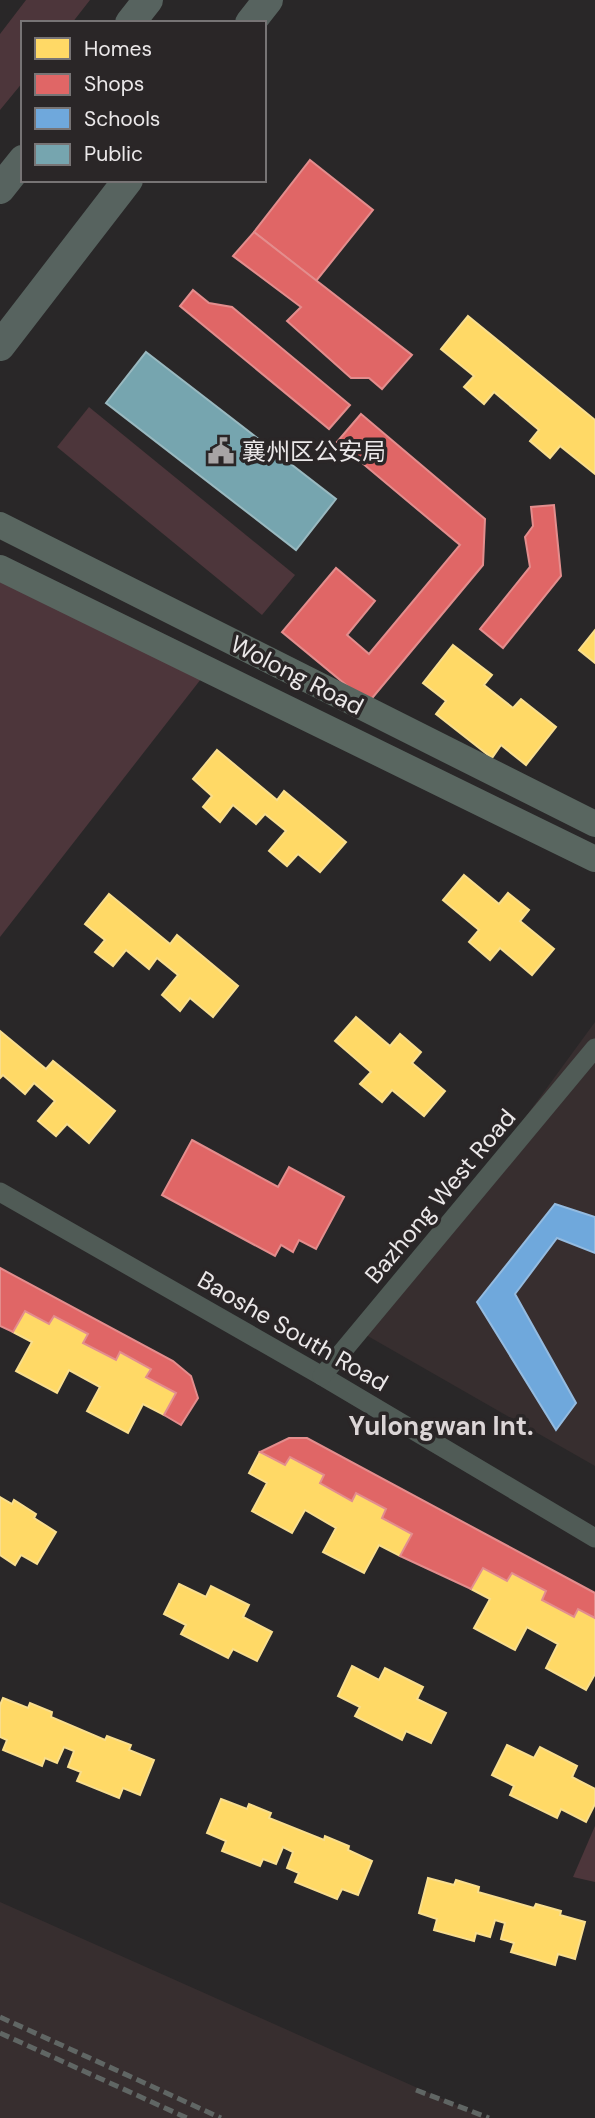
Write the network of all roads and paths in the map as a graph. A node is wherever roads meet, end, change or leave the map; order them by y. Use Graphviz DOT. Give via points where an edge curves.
graph roads {
  1 [pos="148,0"];
  2 [pos="268,0"];
  3 [pos="132,21"];
  4 [pos="252,21"];
  5 [pos="21,163"];
  6 [pos="126,182"];
  7 [pos="0,189"];
  8 [pos="0,346"];
  9 [pos="0,525"];
  10 [pos="0,568"];
  11 [pos="595,824"];
  12 [pos="595,859"];
  13 [pos="595,1048"];
  14 [pos="0,1192"];
  15 [pos="322,1376"];
  16 [pos="595,1538"];
  1 -- 3 [label="main road"];
  2 -- 4 [label="main road"];
  5 -- 7 [label="main road"];
  6 -- 8 [label="main road"];
  9 -- 11 [label="main road, Wolong Road"];
  10 -- 12 [label="main road, Wolong Road"];
  13 -- 15 [label="street, Bazhong West Road"];
  14 -- 15 [label="street, Baoshe South Road"];
  15 -- 16 [label="street, Baoshe South Road"];
}
